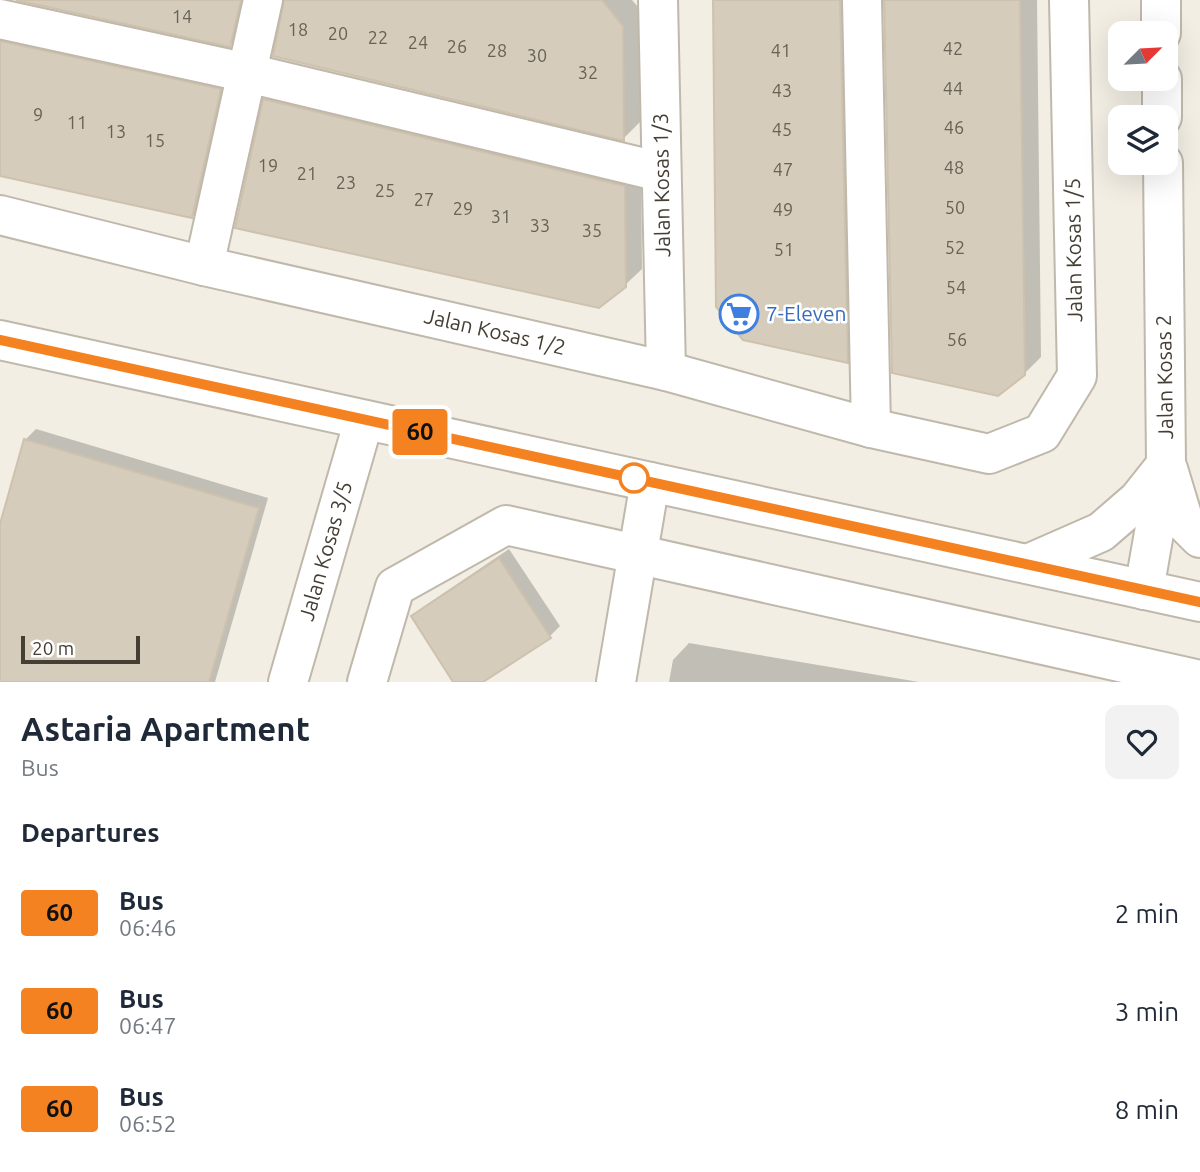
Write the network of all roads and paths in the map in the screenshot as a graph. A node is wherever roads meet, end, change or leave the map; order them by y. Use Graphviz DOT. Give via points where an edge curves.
graph roads {
  1 [pos="263,0"];
  2 [pos="658,0"];
  3 [pos="862,0"];
  4 [pos="1069,0"];
  5 [pos="1161,0"];
  6 [pos="0,19"];
  7 [pos="1161,21"];
  8 [pos="248,73"];
  9 [pos="661,172"];
  10 [pos="1163,175"];
  11 [pos="0,215"];
  12 [pos="204,266"];
  13 [pos="0,341"];
  14 [pos="666,371"];
  15 [pos="364,420"];
  16 [pos="872,428"];
  17 [pos="989,454"];
  18 [pos="1167,464"];
  19 [pos="650,482"];
  20 [pos="1200,538"];
  21 [pos="638,555"];
  22 [pos="1028,564"];
  23 [pos="1144,590"];
  24 [pos="1200,602"];
  25 [pos="1200,680"];
  26 [pos="288,682"];
  27 [pos="367,682"];
  28 [pos="616,682"];
  1 -- 8 [label="street"];
  2 -- 9 [label="street, Jalan Kosas 1/3"];
  3 -- 16 [label="street"];
  4 -- 17 [label="street, Jalan Kosas 1/5" via="1077,376 1042,433"];
  5 -- 7 [label="street"];
  6 -- 8 [label="street"];
  8 -- 9 [label="street"];
  8 -- 12 [label="street"];
  9 -- 14 [label="street, Jalan Kosas 1/3"];
  10 -- 18 [label="street, Jalan Kosas 2"];
  11 -- 12 [label="street, Jalan Kosas 1/2"];
  12 -- 14 [label="street, Jalan Kosas 1/2"];
  13 -- 15 [label="street"];
  14 -- 16 [label="street, Jalan Kosas 1/2"];
  15 -- 19 [label="street"];
  15 -- 26 [label="street, Jalan Kosas 3/5"];
  16 -- 17 [label="street, Jalan Kosas 1/2"];
  18 -- 20 [label="street" via="1184,522"];
  18 -- 22 [label="street" via="1139,500 1101,532"];
  18 -- 23 [label="street, Jalan Kosas 2"];
  19 -- 21 [label="street"];
  19 -- 22 [label="street"];
  21 -- 25 [label="street"];
  21 -- 27 [label="street" via="506,526 395,587"];
  21 -- 28 [label="street"];
  22 -- 23 [label="street"];
  23 -- 24 [label="street"];
}
